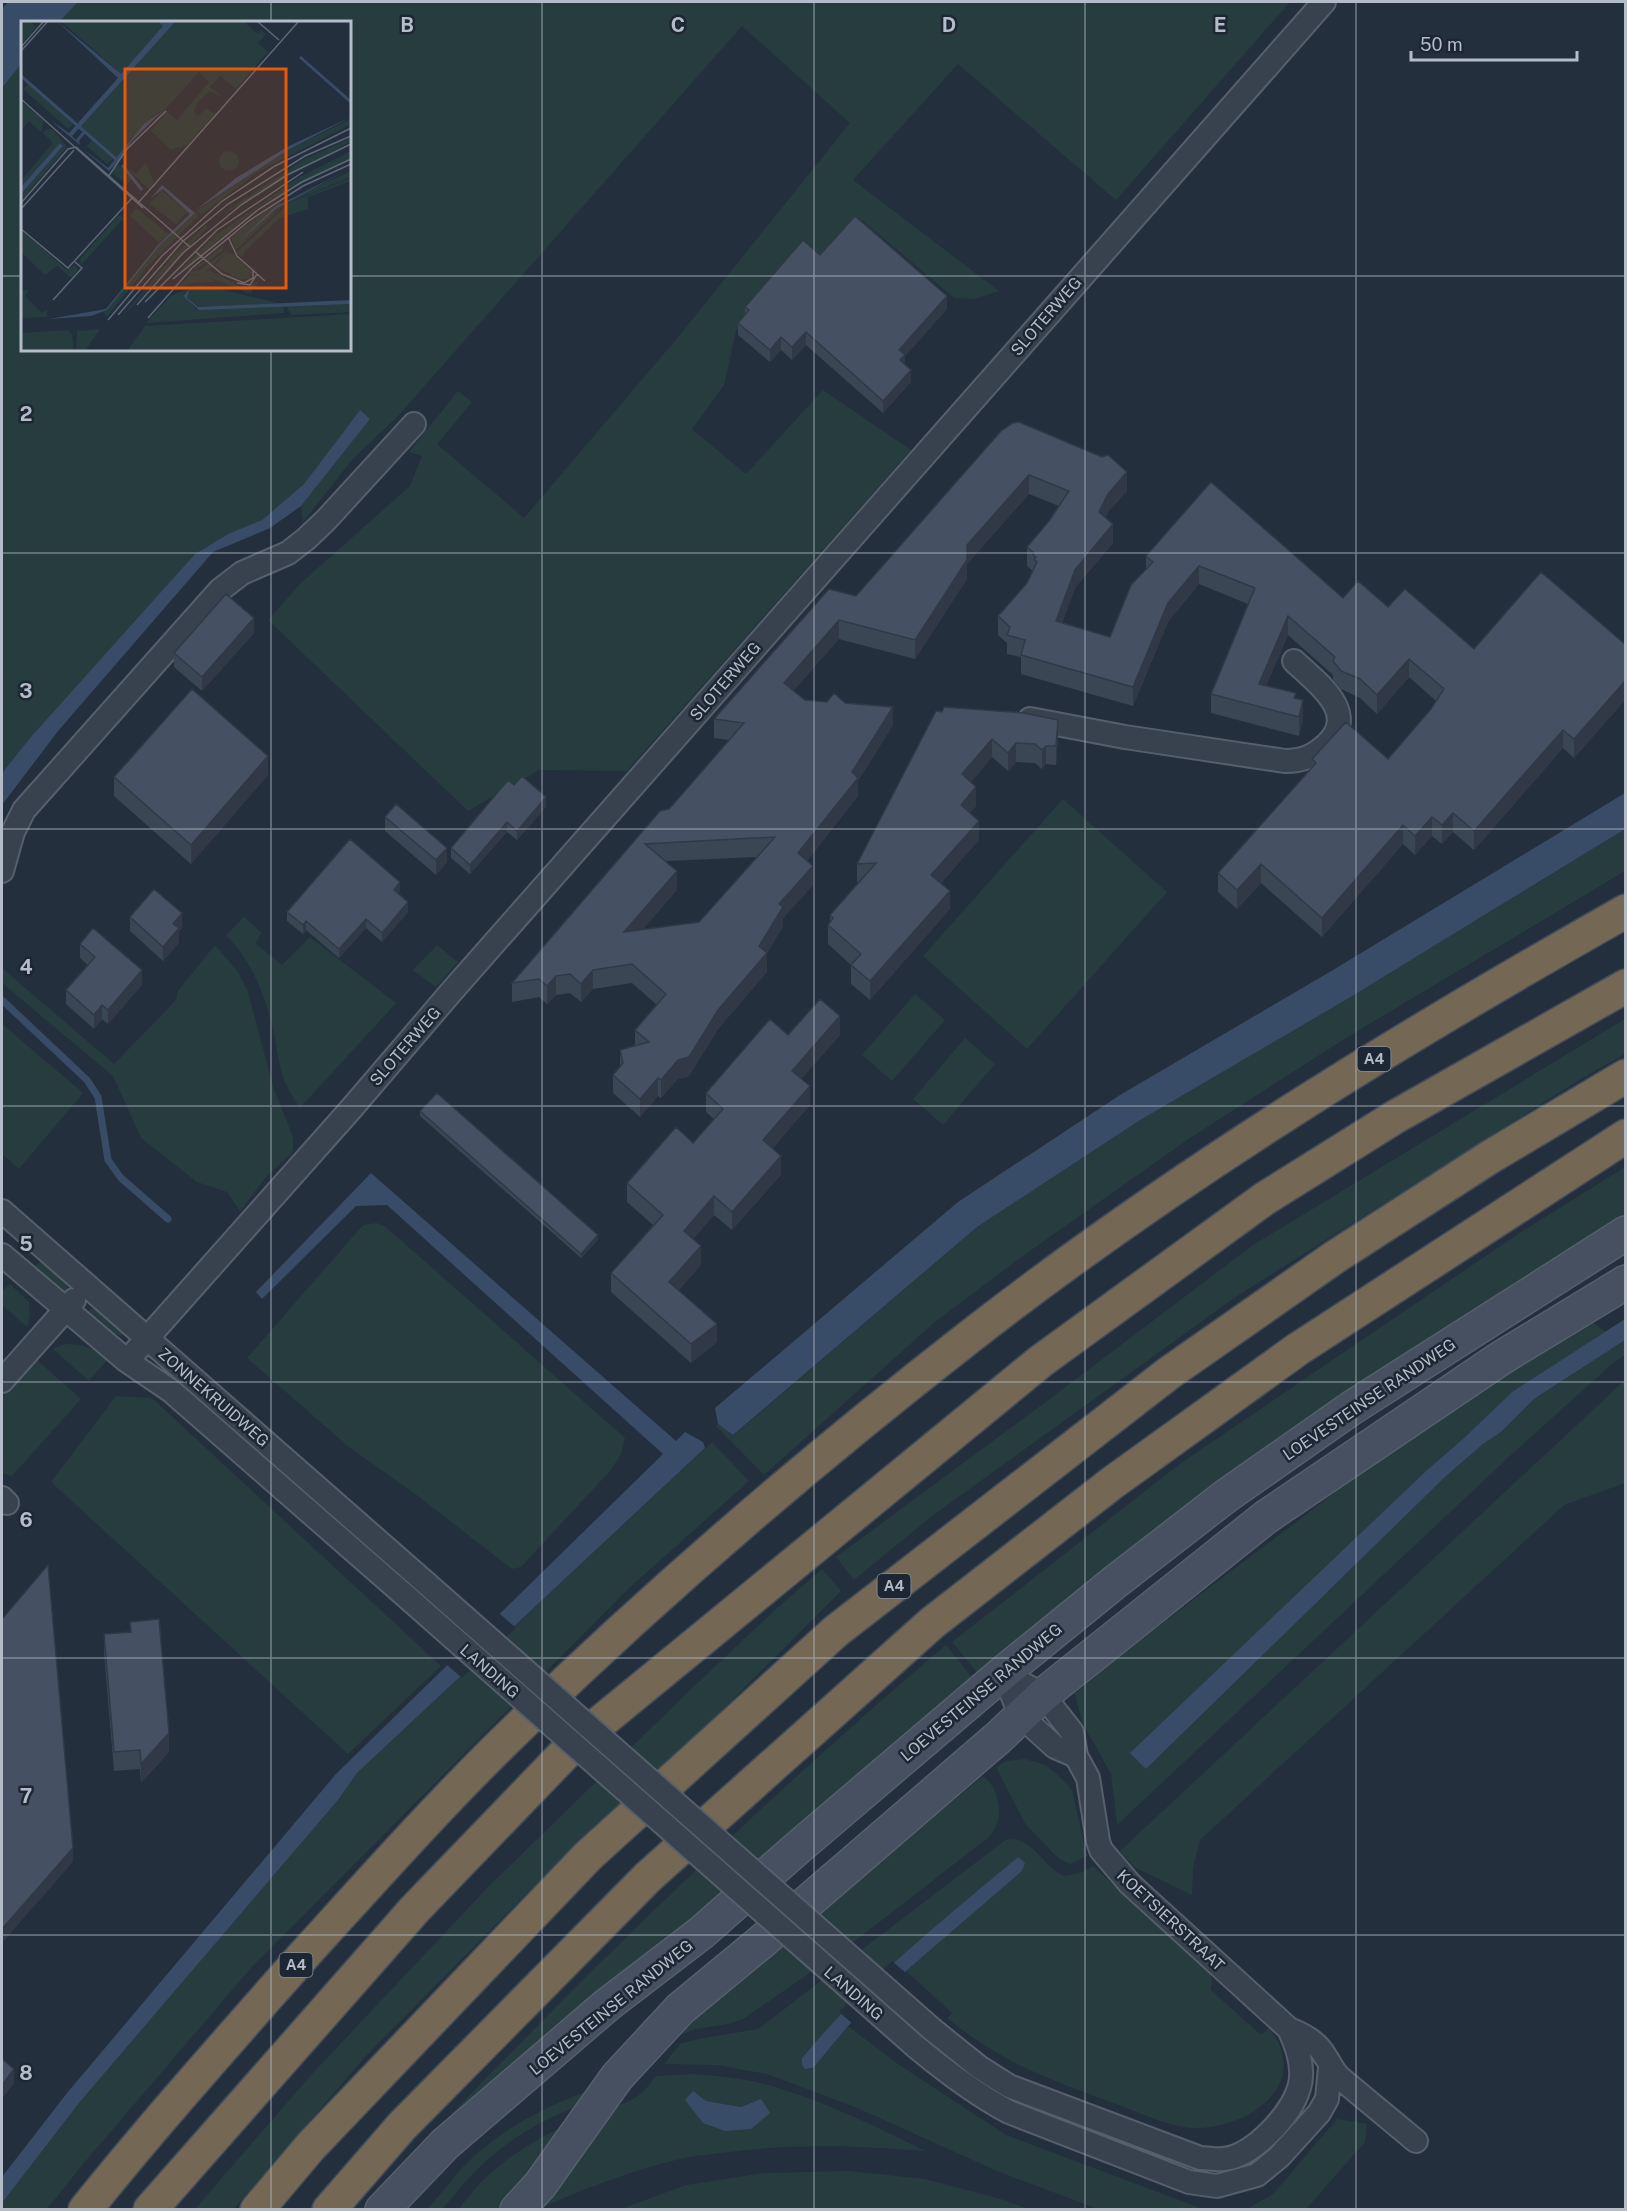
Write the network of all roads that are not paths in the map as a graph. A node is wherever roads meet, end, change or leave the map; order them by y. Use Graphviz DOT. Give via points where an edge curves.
graph roads {
  1 [pos="1324,2"];
  2 [pos="414,424"];
  3 [pos="1294,661"];
  4 [pos="1008,715"];
  5 [pos="2,871"];
  6 [pos="1626,911"];
  7 [pos="1626,986"];
  8 [pos="1626,1076"];
  9 [pos="1626,1136"];
  10 [pos="2,1210"];
  11 [pos="1626,1233"];
  12 [pos="2,1254"];
  13 [pos="1626,1282"];
  14 [pos="87,1285"];
  15 [pos="65,1310"];
  16 [pos="147,1338"];
  17 [pos="127,1360"];
  18 [pos="2,1381"];
  19 [pos="426,1583"];
  20 [pos="409,1599"];
  21 [pos="1003,1673"];
  22 [pos="1032,1706"];
  23 [pos="1076,1756"];
  24 [pos="1290,2029"];
  25 [pos="1330,2068"];
  26 [pos="1416,2141"];
  27 [pos="85,2210"];
  28 [pos="150,2210"];
  29 [pos="257,2210"];
  30 [pos="329,2210"];
  31 [pos="382,2210"];
  32 [pos="517,2210"];
  1 -- 16 [label="street, SLOTERWEG"];
  2 -- 5 [label="street" via="306,539 288,553 242,573 220,590 24,810"];
  3 -- 4 [label="street" via="1331,697 1339,717 1333,738 1314,755 1300,761 1125,737"];
  6 -- 27 [label="highway, A4" via="1300,1103 1130,1219 970,1336 750,1516 517,1728 371,1881 155,2124"];
  7 -- 28 [label="highway" via="1395,1117 1264,1199 1041,1361 574,1744 415,1909"];
  8 -- 29 [label="highway, A4" via="1490,1157 1335,1257 1178,1366 836,1631 588,1856 311,2146"];
  9 -- 30 [label="highway" via="1298,1349 1112,1483 932,1623 648,1877 402,2126"];
  10 -- 14 [label="street, ZONNEKRUIDWEG"];
  11 -- 21 [label="street, LOEVESTEINSE RANDWEG" via="1353,1407 1226,1496"];
  12 -- 15 [label="street, ZONNEKRUIDWEG"];
  13 -- 22 [label="street" via="1501,1358 1266,1517"];
  14 -- 15 [label="street"];
  14 -- 16 [label="street, ZONNEKRUIDWEG"];
  15 -- 17 [label="street, ZONNEKRUIDWEG"];
  15 -- 18 [label="street"];
  16 -- 17 [label="street, SLOTERWEG"];
  16 -- 19 [label="street, ZONNEKRUIDWEG"];
  17 -- 20 [label="street, ZONNEKRUIDWEG" via="171,1390"];
  19 -- 24 [label="street, LANDING, bridge" via="933,2030 1009,2086 1200,2158 1225,2159 1245,2152 1267,2135 1290,2107 1300,2087 1301,2066"];
  20 -- 25 [label="street, LANDING, bridge" via="951,2077 1009,2112 1189,2182 1217,2186 1257,2175 1279,2157 1319,2113 1327,2098"];
  21 -- 22 [label="street, KOETSIERSTRAAT"];
  21 -- 31 [label="street, LOEVESTEINSE RANDWEG" via="701,1933 607,2005 445,2144"];
  22 -- 23 [label="street, KOETSIERSTRAAT" via="1054,1747"];
  22 -- 23 [label="street, KOETSIERSTRAAT" via="1072,1732"];
  22 -- 32 [label="street" via="680,2009 617,2077 547,2176"];
  23 -- 24 [label="street, KOETSIERSTRAAT" via="1088,1778 1101,1850 1130,1884"];
  24 -- 25 [label="street, KOETSIERSTRAAT" via="1313,2042"];
  25 -- 26 [label="street, KOETSIERSTRAAT"];
}
